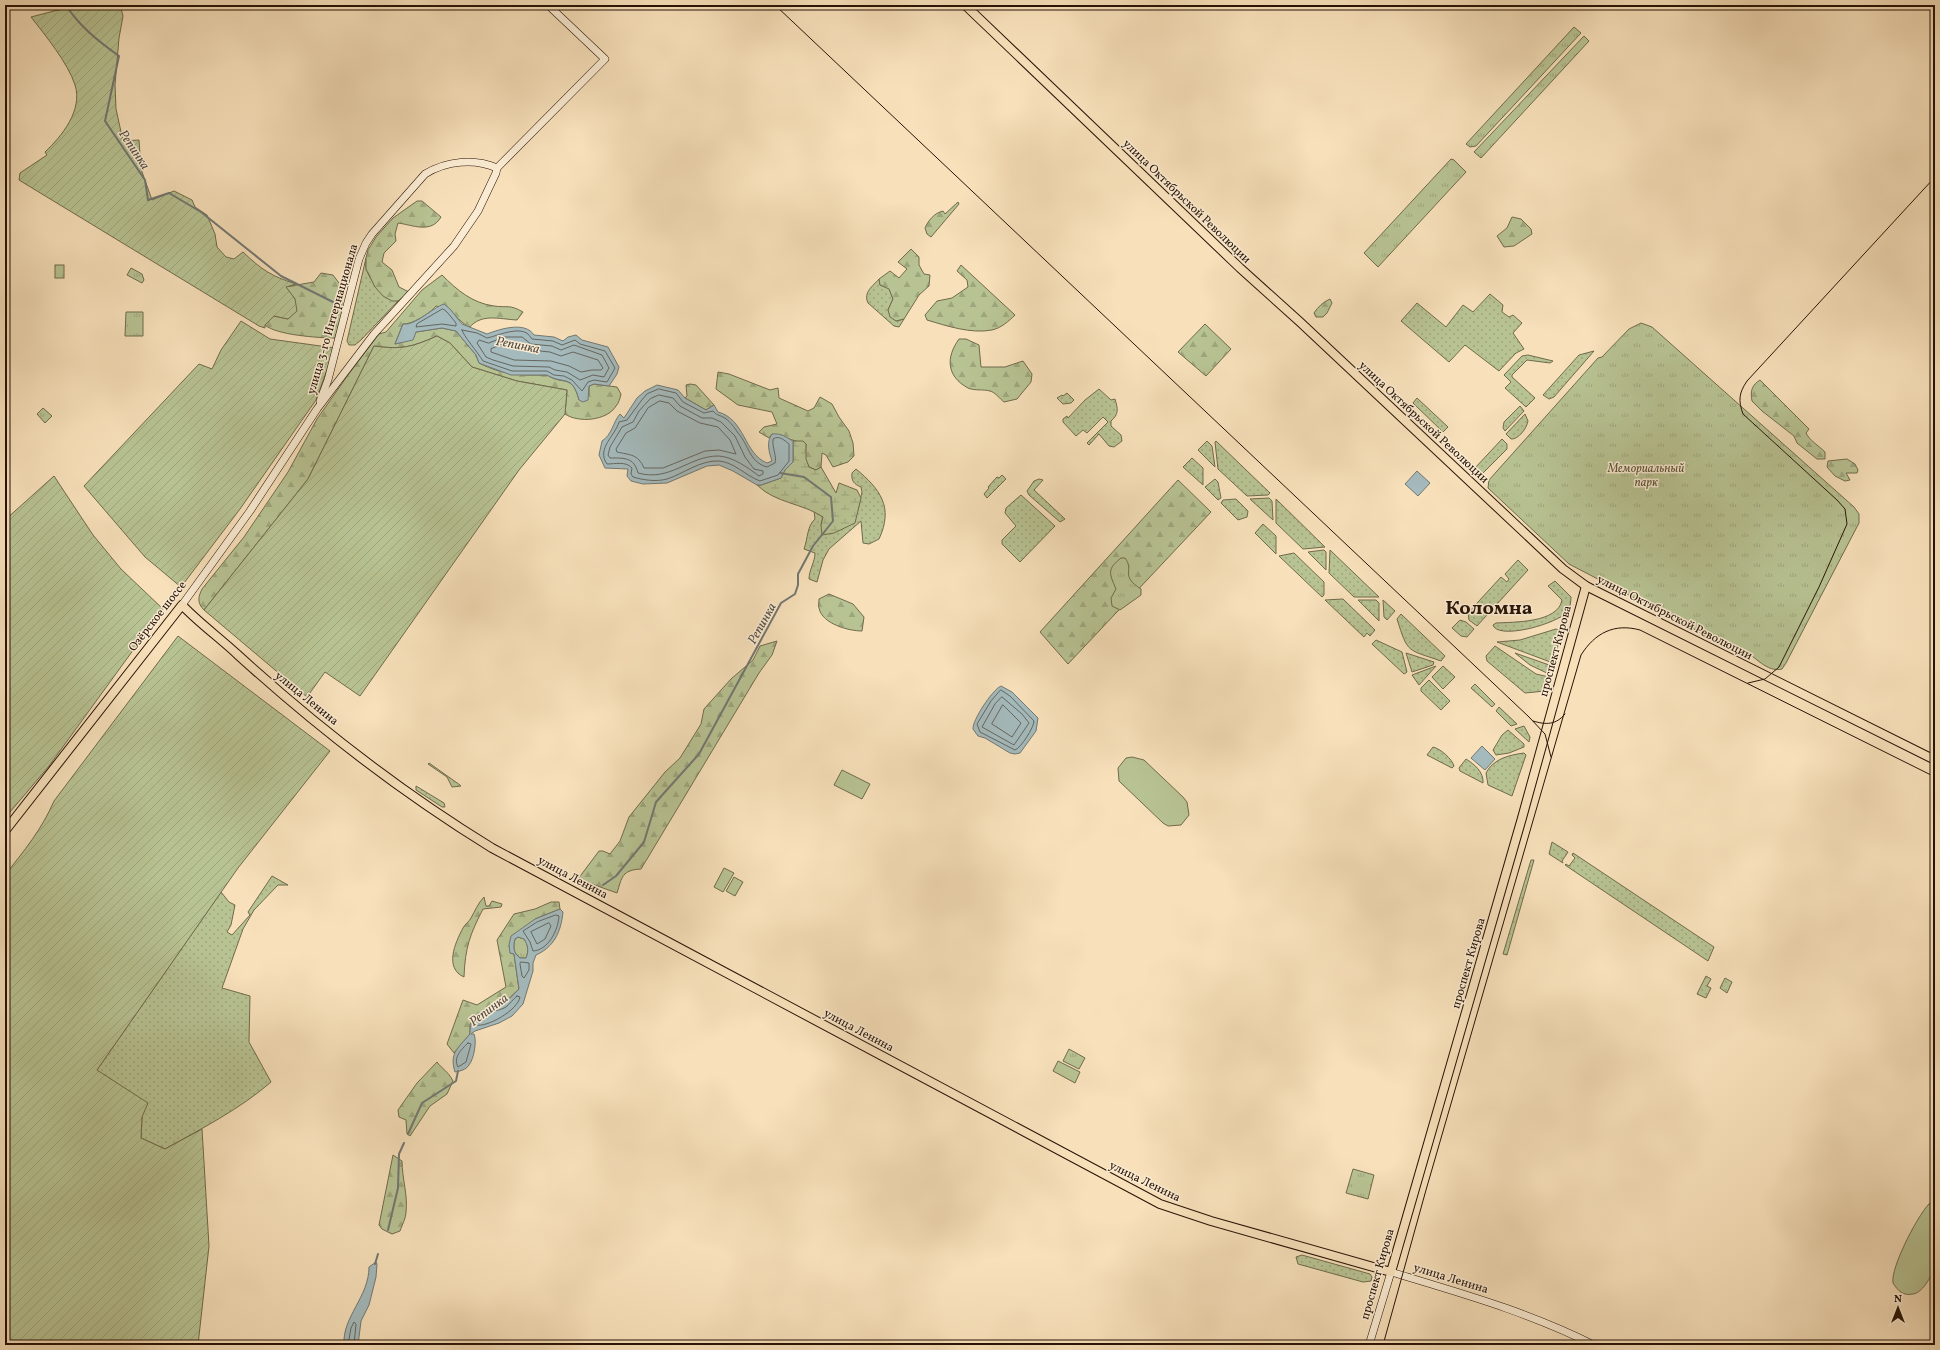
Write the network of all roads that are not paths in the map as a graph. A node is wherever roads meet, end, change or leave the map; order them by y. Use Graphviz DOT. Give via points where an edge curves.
graph roads {
  1 [pos="548,5"];
  2 [pos="965,5"];
  3 [pos="497,168"];
  4 [pos="317,409"];
  5 [pos="1586,586"];
  6 [pos="182,605"];
  7 [pos="1935,760"];
  8 [pos="5,831"];
  9 [pos="1390,1272"];
  10 [pos="1369,1345"];
  11 [pos="1594,1345"];
  1 -- 3 [label="main road, улица 3-го Интернационала" via="605,59"];
  2 -- 5 [label="main road, улица Октябрьской Революции" via="1240,268 1550,557"];
  3 -- 4 [label="main road, улица 3-го Интернационала" via="478,211 454,246 374,334"];
  3 -- 4 [label="main road, улица 3-го Интернационала" via="488,164 470,163 436,167 425,174 372,234 359,259 328,380"];
  4 -- 6 [label="main road, Озёрское шоссе" via="250,511"];
  5 -- 7 [label="main road, улица Октябрьской Революции"];
  5 -- 9 [label="main road, проспект Кирова" via="1522,818"];
  6 -- 8 [label="main road, Озёрское шоссе"];
  6 -- 9 [label="main road, улица Ленина" via="282,694 373,767 453,824 492,848 1160,1204"];
  9 -- 10 [label="main road, проспект Кирова"];
  9 -- 11 [label="main road, улица Ленина" via="1512,1309 1552,1324"];
}
